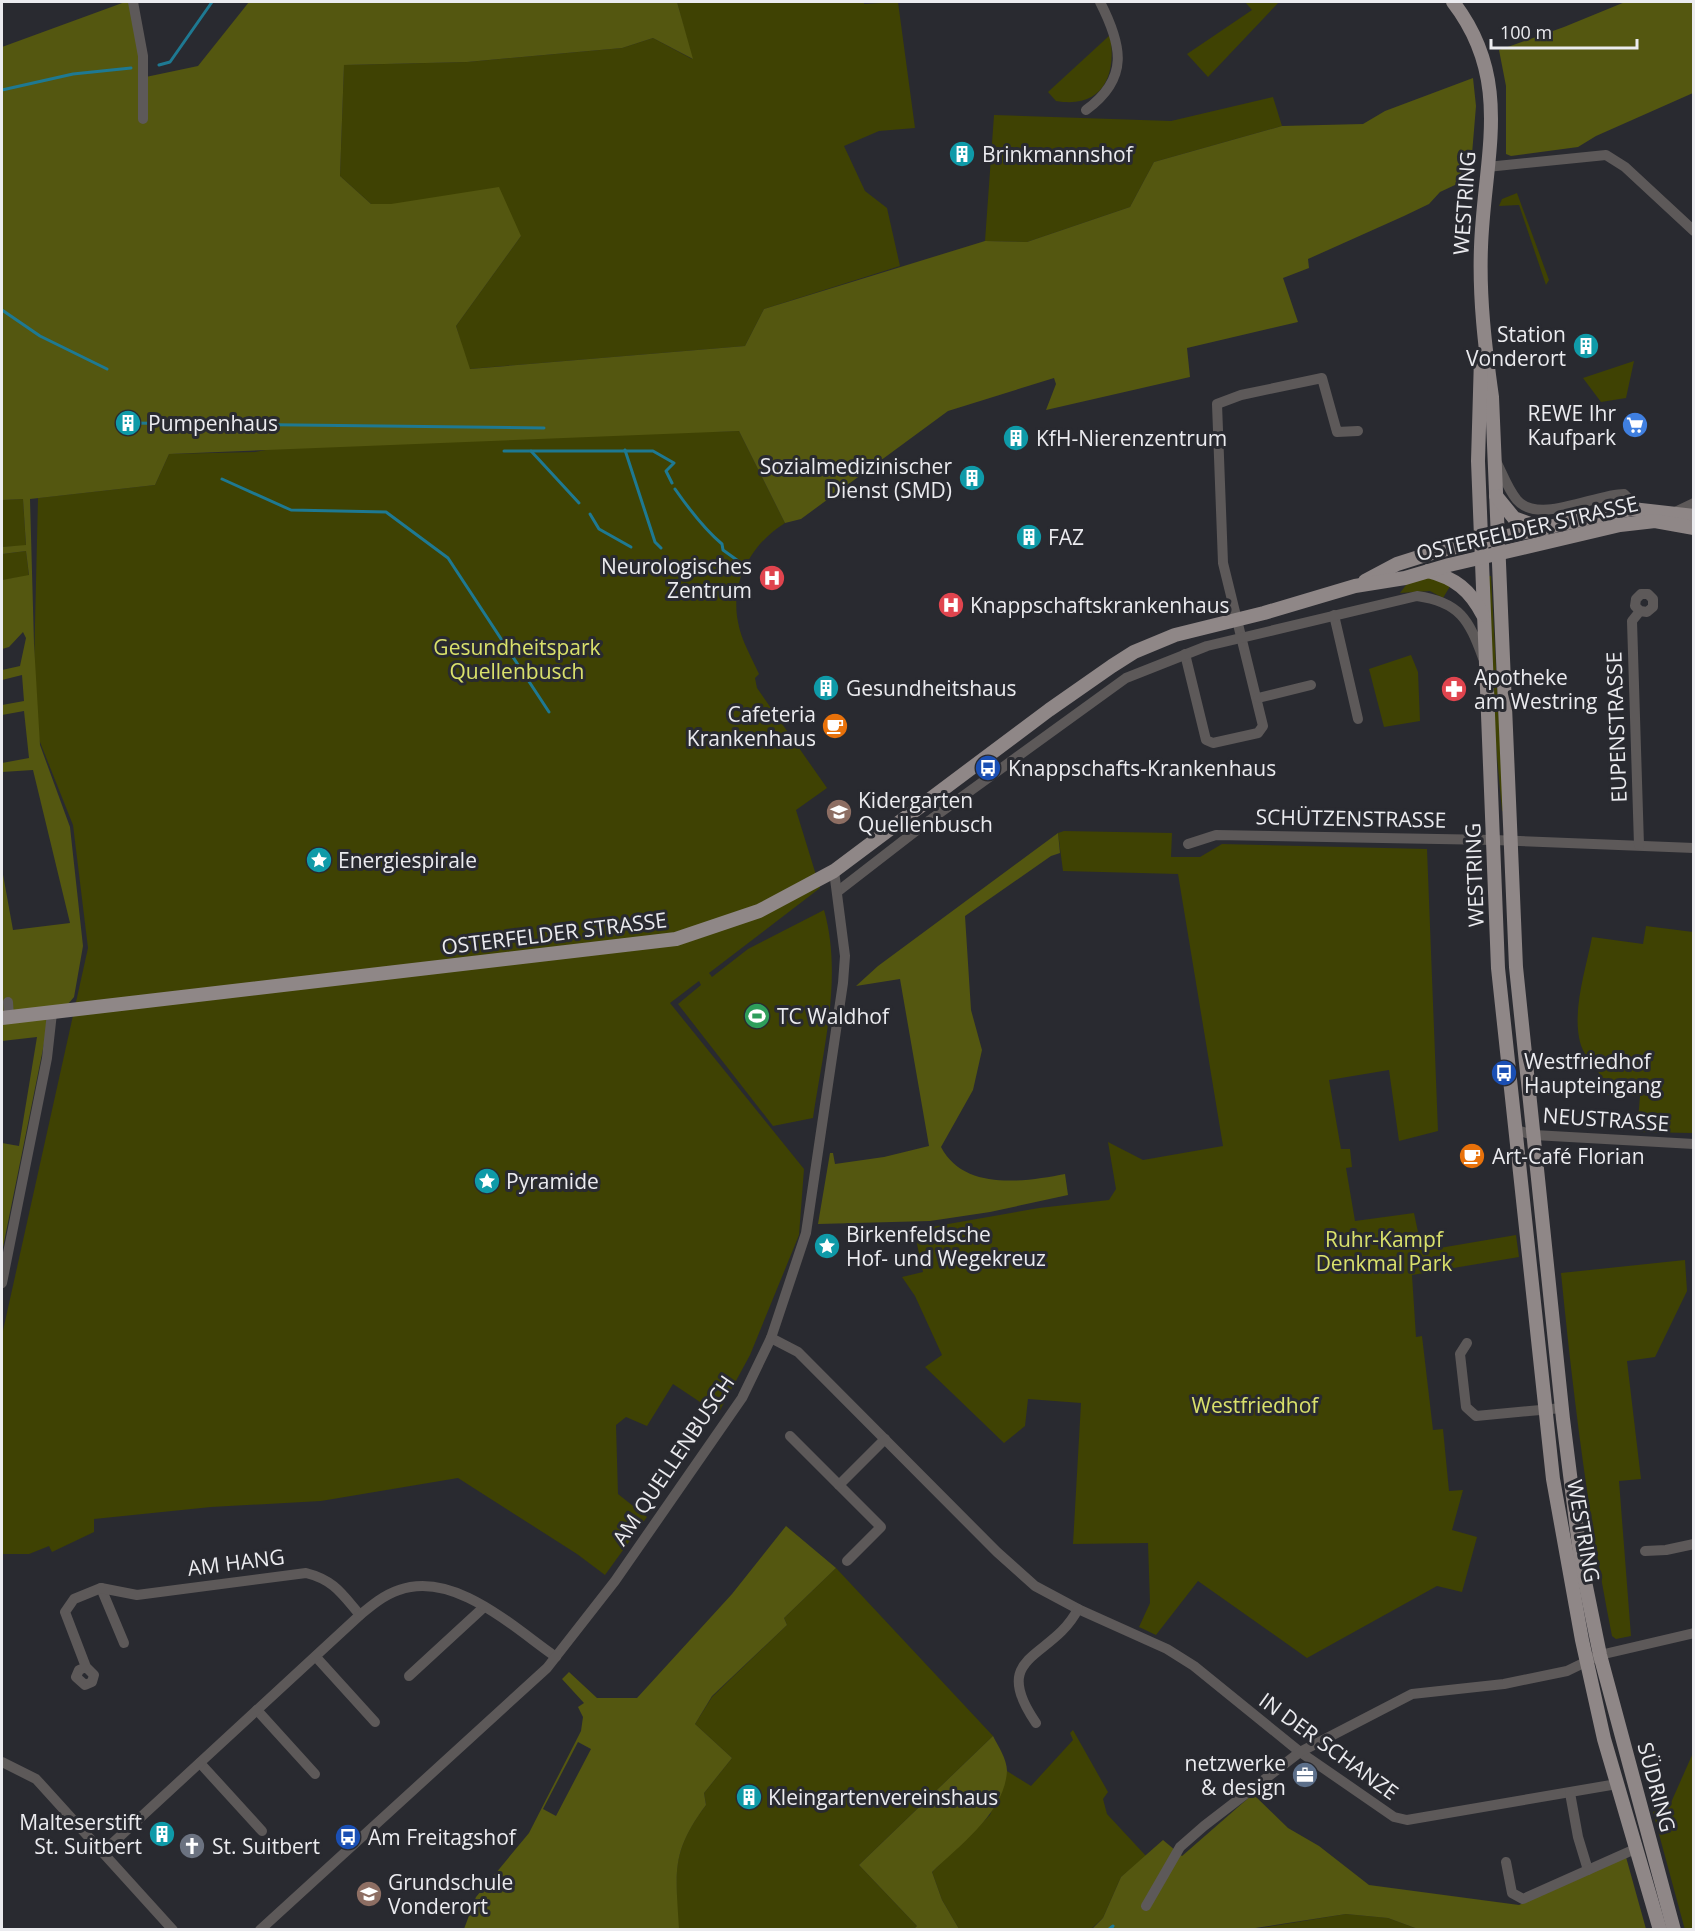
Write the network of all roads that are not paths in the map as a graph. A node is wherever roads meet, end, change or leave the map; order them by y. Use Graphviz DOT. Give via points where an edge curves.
graph roads {
  1 [pos="133,2"];
  2 [pos="1100,2"];
  3 [pos="1453,2"];
  4 [pos="1086,110"];
  5 [pos="143,119"];
  6 [pos="1488,162"];
  7 [pos="1694,231"];
  8 [pos="1483,338"];
  9 [pos="1358,431"];
  10 [pos="1494,458"];
  11 [pos="1496,496"];
  12 [pos="1694,503"];
  13 [pos="1632,509"];
  14 [pos="1673,513"];
  15 [pos="1694,516"];
  16 [pos="1694,528"];
  17 [pos="1545,529"];
  18 [pos="1498,548"];
  19 [pos="1481,550"];
  20 [pos="1426,571"];
  21 [pos="1405,578"];
  22 [pos="1354,586"];
  23 [pos="1393,600"];
  24 [pos="1640,611"];
  25 [pos="1334,615"];
  26 [pos="1484,618"];
  27 [pos="1237,619"];
  28 [pos="1243,637"];
  29 [pos="1185,654"];
  30 [pos="1485,664"];
  31 [pos="1112,666"];
  32 [pos="1123,680"];
  33 [pos="1311,686"];
  34 [pos="1257,698"];
  35 [pos="1358,719"];
  36 [pos="1006,742"];
  37 [pos="1018,757"];
  38 [pos="1494,840"];
  39 [pos="1509,842"];
  40 [pos="1188,844"];
  41 [pos="1639,845"];
  42 [pos="1694,848"];
  43 [pos="834,871"];
  44 [pos="837,891"];
  45 [pos="8,1002"];
  46 [pos="52,1012"];
  47 [pos="5,1017"];
  48 [pos="1516,1130"];
  49 [pos="1534,1135"];
  50 [pos="1694,1144"];
  51 [pos="2,1283"];
  52 [pos="771,1338"];
  53 [pos="1467,1343"];
  54 [pos="1546,1408"];
  55 [pos="1562,1408"];
  56 [pos="790,1436"];
  57 [pos="885,1439"];
  58 [pos="839,1485"];
  59 [pos="1694,1544"];
  60 [pos="1645,1551"];
  61 [pos="847,1561"];
  62 [pos="101,1588"];
  63 [pos="484,1607"];
  64 [pos="1078,1609"];
  65 [pos="360,1615"];
  66 [pos="1694,1632"];
  67 [pos="124,1643"];
  68 [pos="1600,1655"];
  69 [pos="316,1657"];
  70 [pos="555,1657"];
  71 [pos="1586,1661"];
  72 [pos="86,1667"];
  73 [pos="410,1676"];
  74 [pos="257,1710"];
  75 [pos="375,1722"];
  76 [pos="1036,1723"];
  77 [pos="1300,1752"];
  78 [pos="2,1762"];
  79 [pos="200,1763"];
  80 [pos="315,1774"];
  81 [pos="1617,1784"];
  82 [pos="1570,1793"];
  83 [pos="262,1831"];
  84 [pos="1635,1850"];
  85 [pos="103,1852"];
  86 [pos="1506,1862"];
  87 [pos="1588,1870"];
  88 [pos="1146,1906"];
  89 [pos="173,1929"];
  90 [pos="260,1929"];
  91 [pos="1659,1929"];
  92 [pos="1674,1929"];
  1 -- 5 [label="street" via="144,65"];
  2 -- 4 [label="street" via="1115,31 1119,58 1113,83"];
  3 -- 6 [label="main road, WESTRING" via="1479,44 1488,71"];
  6 -- 7 [label="street" via="1606,155 1625,167"];
  6 -- 8 [label="main road, WESTRING" via="1480,247"];
  8 -- 10 [label="main road, WESTRING" via="1492,397"];
  8 -- 19 [label="main road, WESTRING" via="1478,384"];
  9 -- 27 [label="street" via="1337,432 1322,378 1217,404 1223,563"];
  10 -- 11 [label="main road, WESTRING"];
  10 -- 13 [label="street, OSTERFELDER STRASSE" via="1518,501 1530,509 1554,509 1624,494"];
  11 -- 17 [label="main road" via="1514,518"];
  11 -- 18 [label="main road, WESTRING"];
  12 -- 14 [label="street"];
  13 -- 14 [label="main road, OSTERFELDER STRASSE"];
  13 -- 17 [label="main road, OSTERFELDER STRASSE"];
  14 -- 15 [label="main road, OSTERFELDER STRASSE"];
  16 -- 18 [label="main road, OSTERFELDER STRASSE" via="1655,521"];
  17 -- 18 [label="main road, OSTERFELDER STRASSE"];
  18 -- 19 [label="main road, OSTERFELDER STRASSE"];
  18 -- 39 [label="main road, WESTRING"];
  19 -- 20 [label="main road, OSTERFELDER STRASSE"];
  19 -- 22 [label="main road, OSTERFELDER STRASSE" via="1404,562"];
  19 -- 26 [label="main road, WESTRING"];
  20 -- 21 [label="main road, OSTERFELDER STRASSE"];
  20 -- 26 [label="main road" via="1445,575 1462,585"];
  21 -- 22 [label="main road, OSTERFELDER STRASSE"];
  21 -- 23 [label="street, OSTERFELDER STRASSE"];
  22 -- 27 [label="main road, OSTERFELDER STRASSE"];
  23 -- 25 [label="street, OSTERFELDER STRASSE"];
  23 -- 30 [label="street, OSTERFELDER STRASSE" via="1417,596 1454,607 1472,630"];
  24 -- 41 [label="street, EUPENSTRASSE" via="1632,621"];
  25 -- 28 [label="street, OSTERFELDER STRASSE"];
  25 -- 35 [label="street"];
  26 -- 30 [label="main road, WESTRING"];
  27 -- 28 [label="street"];
  27 -- 31 [label="main road, OSTERFELDER STRASSE" via="1176,635 1134,652"];
  28 -- 29 [label="street, OSTERFELDER STRASSE"];
  28 -- 34 [label="street"];
  29 -- 32 [label="street, OSTERFELDER STRASSE"];
  29 -- 34 [label="street" via="1206,740 1213,743 1258,734 1263,726"];
  30 -- 38 [label="main road, WESTRING"];
  31 -- 32 [label="street"];
  31 -- 36 [label="main road, OSTERFELDER STRASSE"];
  32 -- 37 [label="street, OSTERFELDER STRASSE"];
  33 -- 34 [label="street"];
  36 -- 37 [label="street"];
  36 -- 43 [label="main road, OSTERFELDER STRASSE"];
  37 -- 44 [label="street, OSTERFELDER STRASSE"];
  38 -- 39 [label="street, SCHÜTZENSTRASSE"];
  38 -- 40 [label="street, SCHÜTZENSTRASSE" via="1215,835"];
  38 -- 48 [label="main road, WESTRING" via="1498,968"];
  39 -- 41 [label="street, SCHÜTZENSTRASSE"];
  39 -- 49 [label="main road, WESTRING" via="1516,967"];
  41 -- 42 [label="street, SCHÜTZENSTRASSE"];
  43 -- 44 [label="street, AM QUELLENBUSCH"];
  43 -- 46 [label="main road, OSTERFELDER STRASSE" via="759,911 676,939"];
  44 -- 52 [label="street, AM QUELLENBUSCH" via="845,956 834,1055 807,1228"];
  45 -- 47 [label="street"];
  46 -- 47 [label="main road, OSTERFELDER STRASSE"];
  46 -- 51 [label="street" via="47,1058"];
  48 -- 49 [label="street, NEUSTRASSE"];
  48 -- 54 [label="main road, WESTRING"];
  49 -- 50 [label="street, NEUSTRASSE"];
  49 -- 55 [label="main road, WESTRING"];
  52 -- 57 [label="street, IN DER SCHANZE" via="798,1352"];
  52 -- 70 [label="street, AM QUELLENBUSCH" via="721,1431 615,1581"];
  53 -- 54 [label="street" via="1461,1354 1466,1407 1471,1413 1476,1416"];
  54 -- 55 [label="street"];
  54 -- 71 [label="main road, WESTRING" via="1555,1491"];
  55 -- 68 [label="main road, WESTRING" via="1581,1562"];
  56 -- 58 [label="street"];
  57 -- 58 [label="street"];
  57 -- 64 [label="street, IN DER SCHANZE" via="1035,1586"];
  58 -- 61 [label="street" via="881,1527"];
  59 -- 60 [label="street"];
  62 -- 65 [label="street, AM HANG" via="137,1594 306,1573 323,1577 334,1585"];
  62 -- 67 [label="street"];
  62 -- 72 [label="street" via="74,1599 65,1612"];
  63 -- 65 [label="street" via="465,1594 415,1586 382,1598"];
  63 -- 70 [label="street"];
  63 -- 73 [label="street"];
  64 -- 76 [label="street" via="1018,1676 1017,1691"];
  64 -- 77 [label="street, IN DER SCHANZE" via="1167,1649 1194,1666"];
  65 -- 69 [label="street"];
  66 -- 68 [label="street"];
  68 -- 71 [label="street"];
  68 -- 92 [label="main road, SÜDRING"];
  69 -- 74 [label="street"];
  69 -- 75 [label="street"];
  70 -- 90 [label="street, AM QUELLENBUSCH"];
  71 -- 77 [label="street" via="1567,1671 1504,1684 1412,1694"];
  71 -- 81 [label="main road, SÜDRING"];
  74 -- 79 [label="street"];
  74 -- 80 [label="street"];
  77 -- 82 [label="street, IN DER SCHANZE" via="1394,1817 1407,1820"];
  77 -- 88 [label="street" via="1180,1847"];
  78 -- 85 [label="street" via="36,1779"];
  79 -- 83 [label="street"];
  79 -- 85 [label="street"];
  81 -- 82 [label="street, IN DER SCHANZE"];
  81 -- 84 [label="main road, SÜDRING"];
  82 -- 87 [label="street"];
  84 -- 87 [label="street"];
  84 -- 91 [label="main road, SÜDRING"];
  85 -- 89 [label="street"];
  86 -- 87 [label="street" via="1512,1893 1523,1899"];
}
